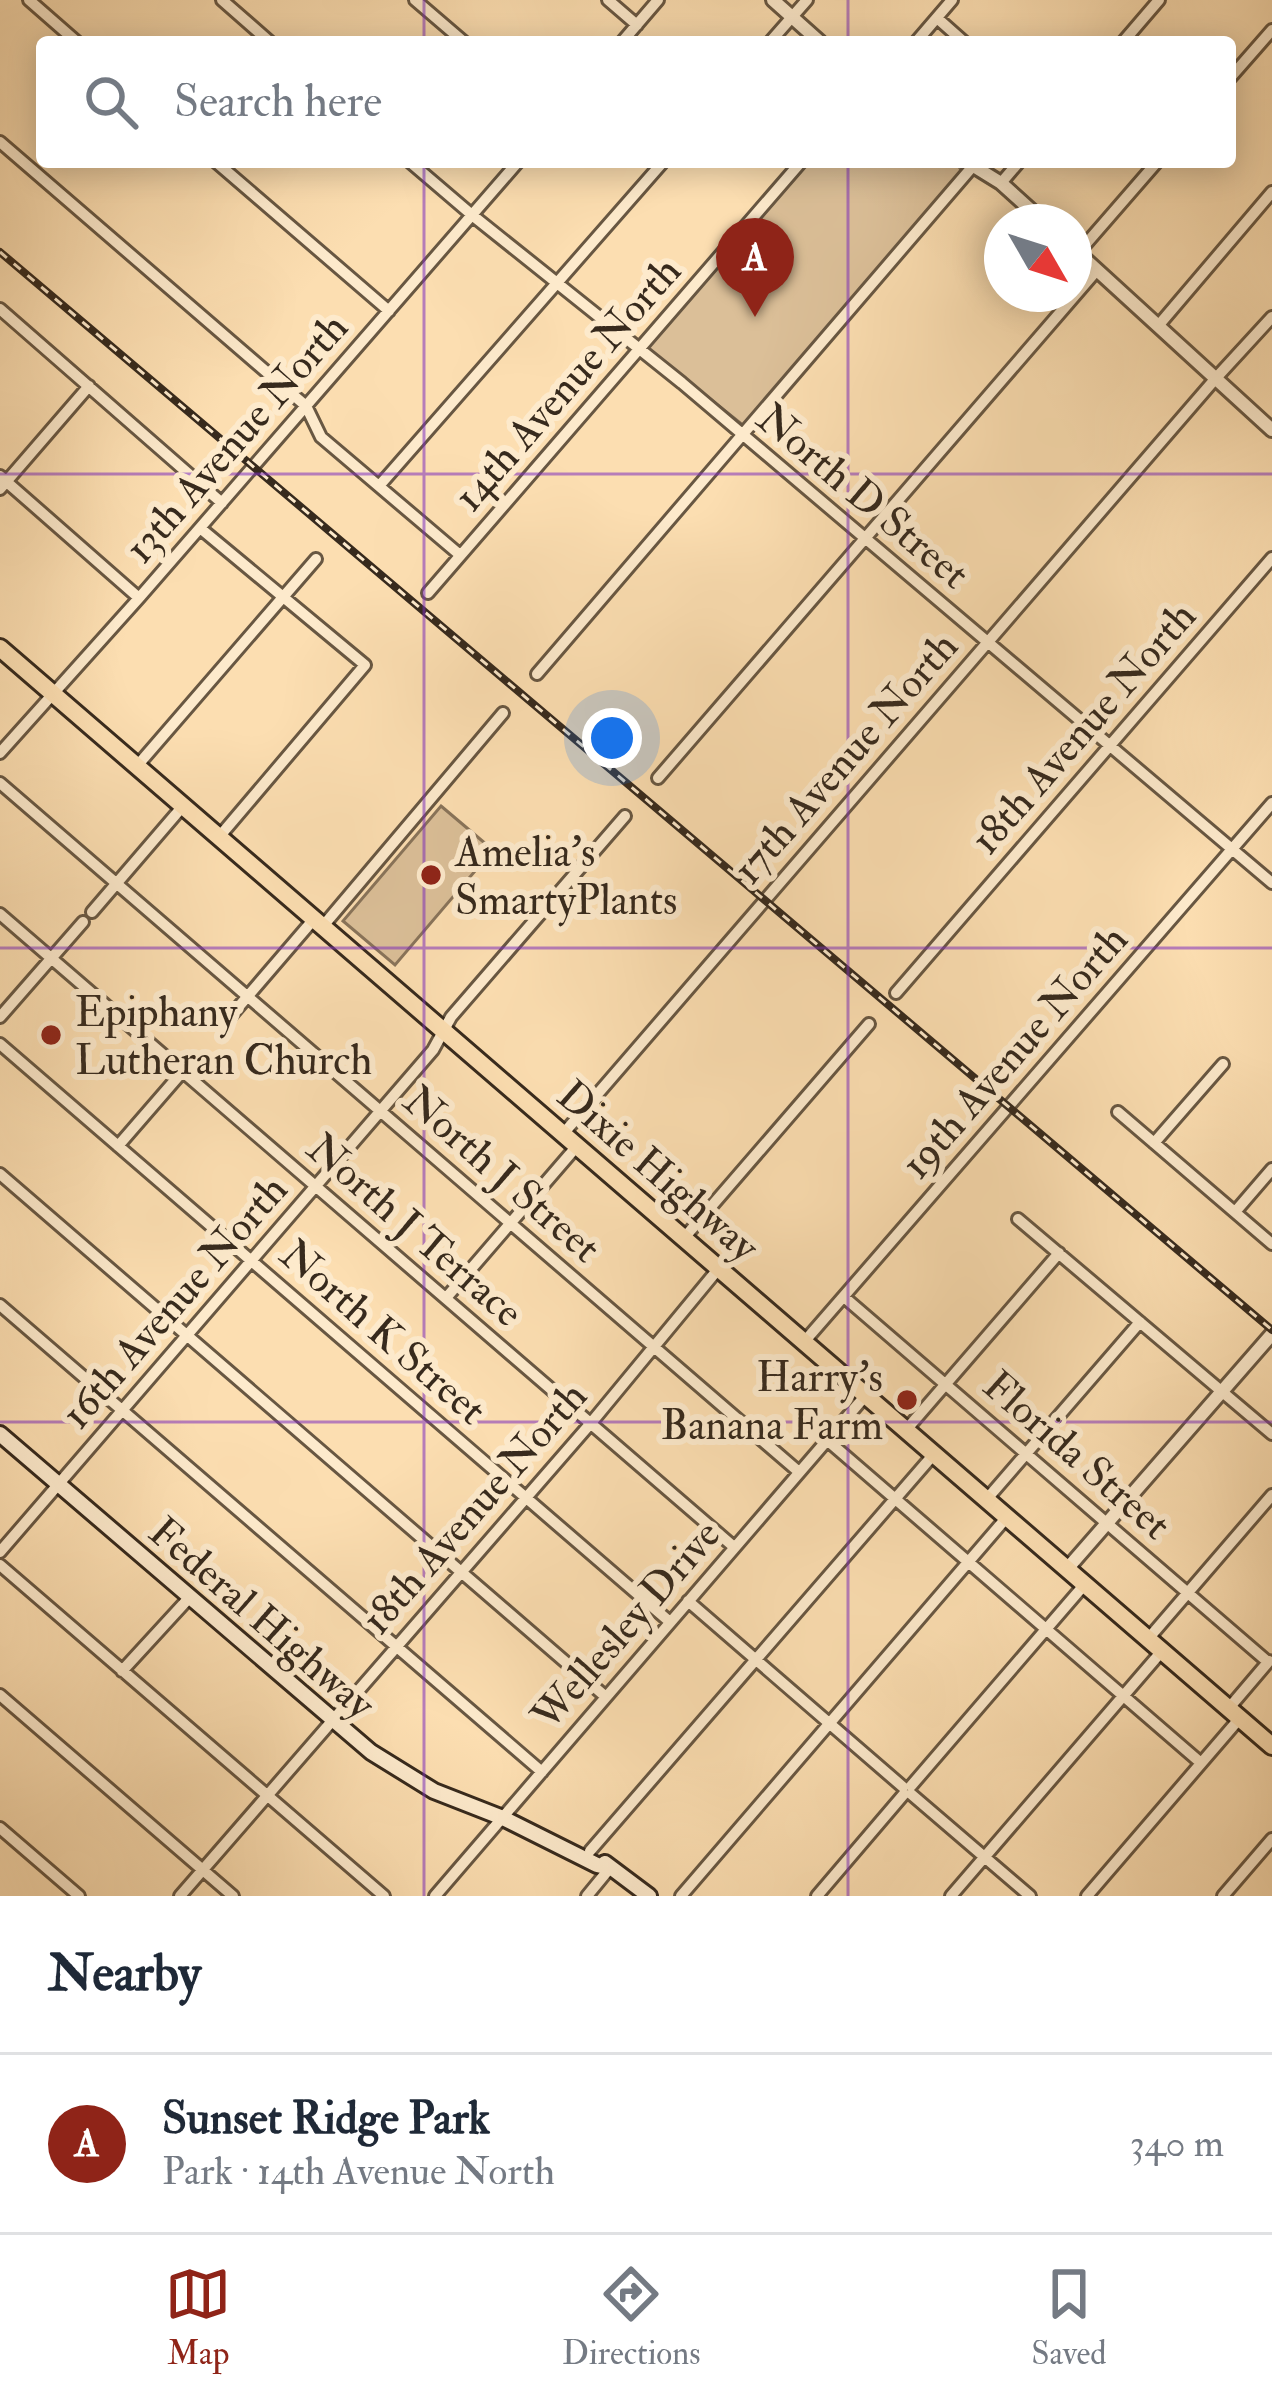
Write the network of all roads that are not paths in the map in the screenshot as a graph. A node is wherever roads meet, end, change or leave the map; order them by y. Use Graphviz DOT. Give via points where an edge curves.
graph roads {
  1 [pos="29,0"];
  2 [pos="222,0"];
  3 [pos="415,0"];
  4 [pos="608,0"];
  5 [pos="658,0"];
  6 [pos="773,0"];
  7 [pos="806,0"];
  8 [pos="952,0"];
  9 [pos="1159,0"];
  10 [pos="792,17"];
  11 [pos="937,18"];
  12 [pos="637,25"];
  13 [pos="1272,30"];
  14 [pos="70,36"];
  15 [pos="264,36"];
  16 [pos="457,36"];
  17 [pos="627,36"];
  18 [pos="775,36"];
  19 [pos="813,36"];
  20 [pos="921,36"];
  21 [pos="957,36"];
  22 [pos="1128,36"];
  23 [pos="1236,71"];
  24 [pos="0,142"];
  25 [pos="223,168"];
  26 [pos="417,168"];
  27 [pos="513,168"];
  28 [pos="658,168"];
  29 [pos="796,168"];
  30 [pos="967,168"];
  31 [pos="976,168"];
  32 [pos="1014,168"];
  33 [pos="1152,168"];
  34 [pos="1000,183"];
  35 [pos="1272,192"];
  36 [pos="1024,204"];
  37 [pos="472,215"];
  38 [pos="1092,233"];
  39 [pos="1092,265"];
  40 [pos="1097,270"];
  41 [pos="556,282"];
  42 [pos="0,309"];
  43 [pos="389,311"];
  44 [pos="1272,317"];
  45 [pos="1158,326"];
  46 [pos="640,348"];
  47 [pos="1216,378"];
  48 [pos="89,386"];
  49 [pos="306,406"];
  50 [pos="1272,430"];
  51 [pos="743,435"];
  52 [pos="2,482"];
  53 [pos="379,486"];
  54 [pos="222,503"];
  55 [pos="200,528"];
  56 [pos="865,539"];
  57 [pos="460,555"];
  58 [pos="1272,558"];
  59 [pos="316,559"];
  60 [pos="428,593"];
  61 [pos="283,597"];
  62 [pos="139,598"];
  63 [pos="987,642"];
  64 [pos="0,648"];
  65 [pos="537,674"];
  66 [pos="52,693"];
  67 [pos="503,713"];
  68 [pos="1110,746"];
  69 [pos="0,753"];
  70 [pos="137,766"];
  71 [pos="658,778"];
  72 [pos="0,783"];
  73 [pos="1272,802"];
  74 [pos="183,806"];
  75 [pos="625,816"];
  76 [pos="219,836"];
  77 [pos="1232,849"];
  78 [pos="116,883"];
  79 [pos="1272,883"];
  80 [pos="0,914"];
  81 [pos="319,922"];
  82 [pos="51,958"];
  83 [pos="896,993"];
  84 [pos="247,997"];
  85 [pos="0,1017"];
  86 [pos="869,1024"];
  87 [pos="223,1025"];
  88 [pos="444,1032"];
  89 [pos="0,1044"];
  90 [pos="1222,1064"];
  91 [pos="183,1071"];
  92 [pos="380,1112"];
  93 [pos="1118,1112"];
  94 [pos="570,1140"];
  95 [pos="1154,1143"];
  96 [pos="118,1146"];
  97 [pos="1272,1169"];
  98 [pos="0,1174"];
  99 [pos="316,1186"];
  100 [pos="1234,1212"];
  101 [pos="1018,1219"];
  102 [pos="510,1223"];
  103 [pos="684,1238"];
  104 [pos="1272,1244"];
  105 [pos="1059,1253"];
  106 [pos="251,1261"];
  107 [pos="719,1268"];
  108 [pos="844,1297"];
  109 [pos="446,1298"];
  110 [pos="0,1304"];
  111 [pos="1140,1322"];
  112 [pos="1272,1334"];
  113 [pos="187,1335"];
  114 [pos="804,1342"];
  115 [pos="653,1346"];
  116 [pos="945,1384"];
  117 [pos="1221,1390"];
  118 [pos="866,1395"];
  119 [pos="122,1410"];
  120 [pos="590,1423"];
  121 [pos="906,1430"];
  122 [pos="1272,1433"];
  123 [pos="0,1435"];
  124 [pos="827,1440"];
  125 [pos="934,1454"];
  126 [pos="1026,1454"];
  127 [pos="799,1472"];
  128 [pos="58,1484"];
  129 [pos="1272,1495"];
  130 [pos="526,1498"];
  131 [pos="895,1499"];
  132 [pos="986,1500"];
  133 [pos="1007,1517"];
  134 [pos="1107,1523"];
  135 [pos="734,1547"];
  136 [pos="0,1552"];
  137 [pos="968,1562"];
  138 [pos="0,1565"];
  139 [pos="1067,1569"];
  140 [pos="461,1572"];
  141 [pos="1085,1584"];
  142 [pos="1187,1593"];
  143 [pos="189,1598"];
  144 [pos="688,1601"];
  145 [pos="670,1622"];
  146 [pos="1046,1629"];
  147 [pos="1155,1645"];
  148 [pos="397,1647"];
  149 [pos="756,1660"];
  150 [pos="1270,1660"];
  151 [pos="122,1671"];
  152 [pos="0,1695"];
  153 [pos="1123,1696"];
  154 [pos="606,1697"];
  155 [pos="1234,1713"];
  156 [pos="332,1721"];
  157 [pos="830,1723"];
  158 [pos="1272,1745"];
  159 [pos="1201,1763"];
  160 [pos="542,1772"];
  161 [pos="907,1790"];
  162 [pos="267,1796"];
  163 [pos="503,1818"];
  164 [pos="0,1828"];
  165 [pos="1272,1839"];
  166 [pos="590,1851"];
  167 [pos="985,1857"];
  168 [pos="610,1868"];
  169 [pos="202,1870"];
  170 [pos="79,1896"];
  171 [pos="180,1896"];
  172 [pos="232,1896"];
  173 [pos="384,1896"];
  174 [pos="435,1896"];
  175 [pos="586,1896"];
  176 [pos="649,1896"];
  177 [pos="681,1896"];
  178 [pos="817,1896"];
  179 [pos="951,1896"];
  180 [pos="1030,1896"];
  181 [pos="1087,1896"];
  182 [pos="1223,1896"];
  1 -- 14 [label="street"];
  2 -- 15 [label="street"];
  3 -- 16 [label="street"];
  4 -- 12 [label="street"];
  5 -- 12 [label="street"];
  6 -- 10 [label="street"];
  7 -- 10 [label="street"];
  8 -- 11 [label="street"];
  9 -- 22 [label="street"];
  10 -- 18 [label="street"];
  10 -- 19 [label="street"];
  11 -- 20 [label="street"];
  11 -- 21 [label="street"];
  12 -- 17 [label="street"];
  13 -- 23 [label="street"];
  24 -- 49 [label="street"];
  25 -- 43 [label="street"];
  26 -- 37 [label="street, North D Street"];
  27 -- 37 [label="street, 13th Avenue North"];
  28 -- 41 [label="street"];
  29 -- 46 [label="street, 14th Avenue North"];
  30 -- 51 [label="street"];
  31 -- 34 [label="street"];
  32 -- 34 [label="street"];
  33 -- 38 [label="street"];
  34 -- 36 [label="street"];
  35 -- 45 [label="street"];
  37 -- 41 [label="street, North D Street"];
  37 -- 43 [label="street, 13th Avenue North"];
  39 -- 40 [label="street"];
  40 -- 45 [label="street"];
  40 -- 56 [label="street"];
  41 -- 46 [label="street, North D Street"];
  41 -- 53 [label="street"];
  42 -- 48 [label="street"];
  43 -- 49 [label="street, 13th Avenue North"];
  44 -- 47 [label="street, 17th Avenue North"];
  45 -- 47 [label="street"];
  46 -- 51 [label="street, North D Street"];
  46 -- 57 [label="street, 14th Avenue North"];
  47 -- 50 [label="street"];
  47 -- 63 [label="street, 17th Avenue North"];
  48 -- 52 [label="street"];
  48 -- 54 [label="street"];
  49 -- 53 [label="street" via="321,437"];
  49 -- 54 [label="street, 13th Avenue North"];
  51 -- 56 [label="street, North D Street"];
  51 -- 65 [label="street"];
  52 -- 62 [label="street"];
  53 -- 57 [label="street"];
  54 -- 55 [label="street, 13th Avenue North"];
  55 -- 61 [label="street"];
  55 -- 62 [label="street, 13th Avenue North"];
  56 -- 63 [label="street, North D Street"];
  56 -- 71 [label="street"];
  57 -- 60 [label="street, 14th Avenue North"];
  58 -- 68 [label="street, 18th Avenue North"];
  59 -- 61 [label="street"];
  61 -- 70 [label="street"];
  61 -- 76 [label="street" via="365,665"];
  62 -- 66 [label="street, 13th Avenue North"];
  63 -- 68 [label="street, North D Street"];
  63 -- 94 [label="street, 17th Avenue North"];
  64 -- 66 [label="main road, Dixie Highway"];
  66 -- 69 [label="street, 13th Avenue North"];
  66 -- 70 [label="main road, Dixie Highway"];
  67 -- 81 [label="street"];
  68 -- 77 [label="street, North D Street"];
  68 -- 83 [label="street, 18th Avenue North"];
  70 -- 74 [label="main road, Dixie Highway"];
  72 -- 78 [label="street, North J Street"];
  73 -- 77 [label="street, 19th Avenue North"];
  74 -- 76 [label="main road, Dixie Highway"];
  74 -- 78 [label="street"];
  75 -- 88 [label="street, 16th Avenue North"];
  76 -- 81 [label="main road, Dixie Highway"];
  77 -- 79 [label="street, North D Street"];
  77 -- 108 [label="street, 19th Avenue North"];
  78 -- 82 [label="street"];
  78 -- 84 [label="street, North J Street"];
  80 -- 82 [label="street, North J Terrace"];
  81 -- 84 [label="street"];
  81 -- 88 [label="main road, Dixie Highway"];
  82 -- 85 [label="street"];
  82 -- 91 [label="street, North J Terrace"];
  84 -- 87 [label="street"];
  84 -- 92 [label="street, North J Street"];
  86 -- 103 [label="street"];
  88 -- 92 [label="street, 16th Avenue North"];
  88 -- 94 [label="main road, Dixie Highway"];
  89 -- 96 [label="street, North K Street"];
  90 -- 95 [label="street"];
  91 -- 96 [label="street"];
  91 -- 99 [label="street, North J Terrace"];
  92 -- 99 [label="street, 16th Avenue North"];
  92 -- 102 [label="street, North J Street"];
  93 -- 95 [label="street"];
  94 -- 102 [label="street, 17th Avenue North"];
  94 -- 103 [label="main road, Dixie Highway"];
  95 -- 100 [label="street"];
  96 -- 106 [label="street, North K Street"];
  97 -- 100 [label="street"];
  98 -- 113 [label="street"];
  99 -- 106 [label="street, 16th Avenue North"];
  99 -- 109 [label="street, North J Terrace"];
  100 -- 104 [label="street"];
  101 -- 105 [label="street"];
  102 -- 109 [label="street, 17th Avenue North"];
  102 -- 115 [label="street, North J Street"];
  103 -- 107 [label="main road, Dixie Highway"];
  105 -- 111 [label="street"];
  105 -- 116 [label="street"];
  106 -- 113 [label="street, 16th Avenue North"];
  106 -- 130 [label="street, North K Street"];
  107 -- 114 [label="main road, Dixie Highway"];
  107 -- 115 [label="street, 18th Avenue North"];
  108 -- 114 [label="street, 19th Avenue North"];
  108 -- 116 [label="street, Florida Street"];
  109 -- 120 [label="street, North J Terrace"];
  110 -- 119 [label="street"];
  111 -- 117 [label="street"];
  111 -- 126 [label="street"];
  112 -- 117 [label="street"];
  113 -- 119 [label="street, 16th Avenue North"];
  113 -- 140 [label="street"];
  114 -- 118 [label="main road, Dixie Highway"];
  115 -- 120 [label="street, 18th Avenue North"];
  115 -- 127 [label="street, North J Street"];
  116 -- 121 [label="street"];
  116 -- 126 [label="street, Florida Street"];
  117 -- 122 [label="street"];
  117 -- 134 [label="street"];
  118 -- 121 [label="main road, Dixie Highway"];
  118 -- 124 [label="street, Wellesley Drive"];
  119 -- 128 [label="street, 16th Avenue North"];
  119 -- 148 [label="street"];
  120 -- 130 [label="street, 18th Avenue North"];
  120 -- 135 [label="street, North J Terrace"];
  121 -- 125 [label="main road, Dixie Highway"];
  123 -- 128 [label="main road, Federal Highway"];
  124 -- 127 [label="street, Wellesley Drive"];
  124 -- 131 [label="street"];
  125 -- 131 [label="street"];
  125 -- 132 [label="main road, Dixie Highway"];
  126 -- 132 [label="street"];
  126 -- 134 [label="street, Florida Street"];
  127 -- 135 [label="street, Wellesley Drive"];
  128 -- 136 [label="street, 16th Avenue North"];
  128 -- 143 [label="main road, Federal Highway"];
  129 -- 142 [label="street"];
  130 -- 140 [label="street, 18th Avenue North"];
  130 -- 145 [label="street, North K Street"];
  131 -- 137 [label="street"];
  131 -- 149 [label="street"];
  132 -- 133 [label="main road, Dixie Highway"];
  133 -- 137 [label="street"];
  133 -- 139 [label="main road, Dixie Highway"];
  134 -- 139 [label="street"];
  134 -- 142 [label="street, Florida Street"];
  135 -- 144 [label="street, Wellesley Drive"];
  137 -- 146 [label="street"];
  137 -- 157 [label="street"];
  138 -- 151 [label="street"];
  139 -- 141 [label="main road, Dixie Highway"];
  140 -- 148 [label="street, 18th Avenue North"];
  140 -- 154 [label="street"];
  141 -- 146 [label="street"];
  141 -- 147 [label="main road, Dixie Highway"];
  142 -- 147 [label="street"];
  142 -- 150 [label="street, Florida Street"];
  143 -- 151 [label="street"];
  143 -- 156 [label="main road, Federal Highway"];
  144 -- 145 [label="street, Wellesley Drive"];
  144 -- 149 [label="street"];
  145 -- 154 [label="street, Wellesley Drive"];
  146 -- 153 [label="street"];
  146 -- 161 [label="street"];
  147 -- 153 [label="street"];
  147 -- 155 [label="main road, Dixie Highway"];
  148 -- 156 [label="street, 18th Avenue North"];
  148 -- 160 [label="street"];
  149 -- 157 [label="street"];
  149 -- 166 [label="street"];
  150 -- 155 [label="street"];
  151 -- 162 [label="street"];
  152 -- 169 [label="street"];
  153 -- 159 [label="street"];
  153 -- 167 [label="street"];
  154 -- 160 [label="street, Wellesley Drive"];
  155 -- 158 [label="main road, Dixie Highway"];
  155 -- 159 [label="street"];
  156 -- 162 [label="street, 18th Avenue North"];
  156 -- 163 [label="main road, Federal Highway" via="412,1779"];
  157 -- 161 [label="street"];
  157 -- 177 [label="street"];
  159 -- 181 [label="street"];
  160 -- 163 [label="street, Wellesley Drive"];
  161 -- 167 [label="street"];
  161 -- 178 [label="street"];
  162 -- 169 [label="street, 18th Avenue North"];
  162 -- 173 [label="street"];
  163 -- 166 [label="main road, Federal Highway"];
  163 -- 168 [label="main road, Federal Highway"];
  163 -- 174 [label="street, Wellesley Drive"];
  164 -- 170 [label="street"];
  165 -- 182 [label="street"];
  166 -- 168 [label="main road, Federal Highway"];
  167 -- 179 [label="street"];
  167 -- 180 [label="street"];
  168 -- 175 [label="street"];
  168 -- 176 [label="main road, Federal Highway"];
  169 -- 171 [label="street, 18th Avenue North"];
  169 -- 172 [label="street"];
}
